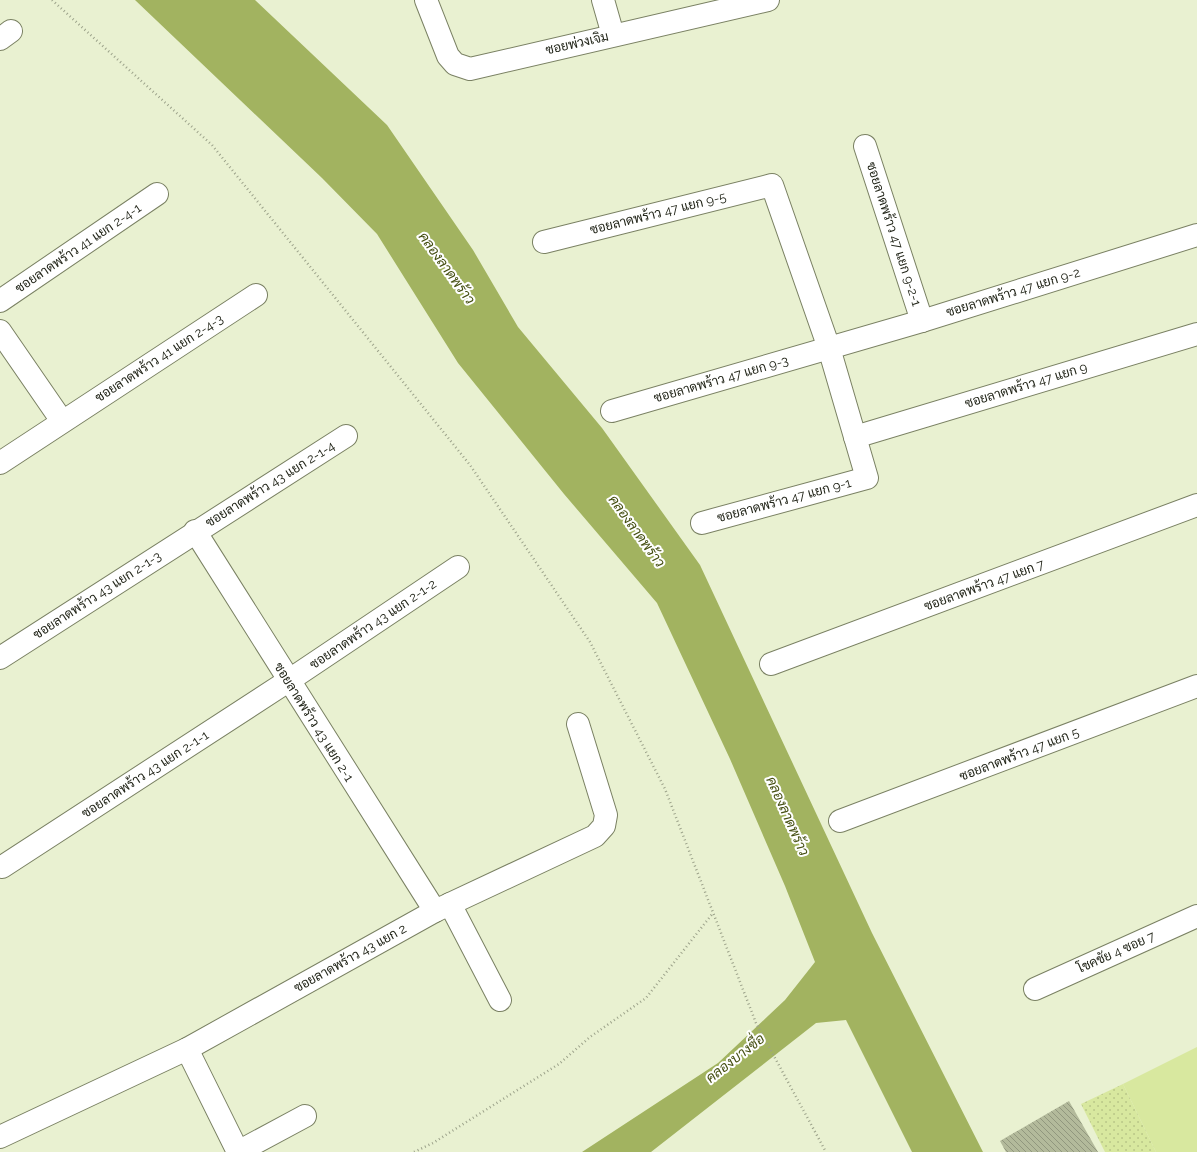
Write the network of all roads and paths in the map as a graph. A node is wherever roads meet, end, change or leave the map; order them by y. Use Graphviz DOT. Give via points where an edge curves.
graph roads {
  1 [pos="52,0"];
  2 [pos="426,0"];
  3 [pos="602,0"];
  4 [pos="768,0"];
  5 [pos="613,35"];
  6 [pos="865,146"];
  7 [pos="156,194"];
  8 [pos="1197,235"];
  9 [pos="544,242"];
  10 [pos="256,296"];
  11 [pos="0,301"];
  12 [pos="922,321"];
  13 [pos="0,331"];
  14 [pos="1197,334"];
  15 [pos="829,348"];
  16 [pos="612,411"];
  17 [pos="62,421"];
  18 [pos="346,436"];
  19 [pos="856,437"];
  20 [pos="0,463"];
  21 [pos="1197,506"];
  22 [pos="702,523"];
  23 [pos="195,532"];
  24 [pos="458,567"];
  25 [pos="0,658"];
  26 [pos="771,664"];
  27 [pos="288,681"];
  28 [pos="1197,686"];
  29 [pos="578,724"];
  30 [pos="840,821"];
  31 [pos="2,867"];
  32 [pos="442,908"];
  33 [pos="713,912"];
  34 [pos="1197,916"];
  35 [pos="1035,989"];
  36 [pos="500,1000"];
  37 [pos="187,1049"];
  38 [pos="305,1116"];
  39 [pos="0,1137"];
  40 [pos="238,1152"];
  41 [pos="414,1152"];
  42 [pos="826,1152"];
  1 -- 33 [label="path" via="212,145 470,465 590,642 666,789"];
  2 -- 5 [label="street, ซอยพ่วงเจิม" via="448,56 455,64 470,69"];
  3 -- 5 [label="street"];
  4 -- 5 [label="street, ซอยพ่วงเจิม"];
  6 -- 12 [label="street, ซอยลาดพร้าว 47 แยก 9-2-1"];
  7 -- 11 [label="street, ซอยลาดพร้าว 41 แยก 2-4-1"];
  8 -- 12 [label="street, ซอยลาดพร้าว 47 แยก 9-2"];
  9 -- 15 [label="street, ซอยลาดพร้าว 47 แยก 9-5" via="772,185"];
  10 -- 17 [label="street, ซอยลาดพร้าว 41 แยก 2-4-3"];
  12 -- 15 [label="street, ซอยลาดพร้าว 47 แยก 9-2"];
  13 -- 17 [label="street"];
  14 -- 19 [label="street, ซอยลาดพร้าว 47 แยก 9"];
  15 -- 16 [label="street, ซอยลาดพร้าว 47 แยก 9-3"];
  15 -- 19 [label="street"];
  17 -- 20 [label="street, ซอยลาดพร้าว 41 แยก 2-4-3"];
  18 -- 23 [label="street, ซอยลาดพร้าว 43 แยก 2-1-4"];
  19 -- 22 [label="street, ซอยลาดพร้าว 47 แยก 9-1" via="867,478"];
  21 -- 26 [label="street, ซอยลาดพร้าว 47 แยก 7"];
  23 -- 25 [label="street, ซอยลาดพร้าว 43 แยก 2-1-3"];
  23 -- 27 [label="street, ซอยลาดพร้าว 43 แยก 2-1"];
  24 -- 27 [label="street, ซอยลาดพร้าว 43 แยก 2-1-2"];
  27 -- 31 [label="street, ซอยลาดพร้าว 43 แยก 2-1-1"];
  27 -- 32 [label="street, ซอยลาดพร้าว 43 แยก 2-1"];
  28 -- 30 [label="street, ซอยลาดพร้าว 47 แยก 5"];
  29 -- 32 [label="street, ซอยลาดพร้าว 43 แยก 2" via="606,815 604,826 595,836"];
  32 -- 36 [label="street, ซอยลาดพร้าว 43 แยก 2-1"];
  32 -- 37 [label="street, ซอยลาดพร้าว 43 แยก 2"];
  33 -- 41 [label="path" via="646,998 590,1037 559,1064 433,1143"];
  33 -- 42 [label="path" via="756,1023"];
  34 -- 35 [label="street, โชคชัย 4 ซอย 7"];
  37 -- 39 [label="street, ซอยลาดพร้าว 43 แยก 2"];
  37 -- 40 [label="street"];
  38 -- 40 [label="street"];
}
